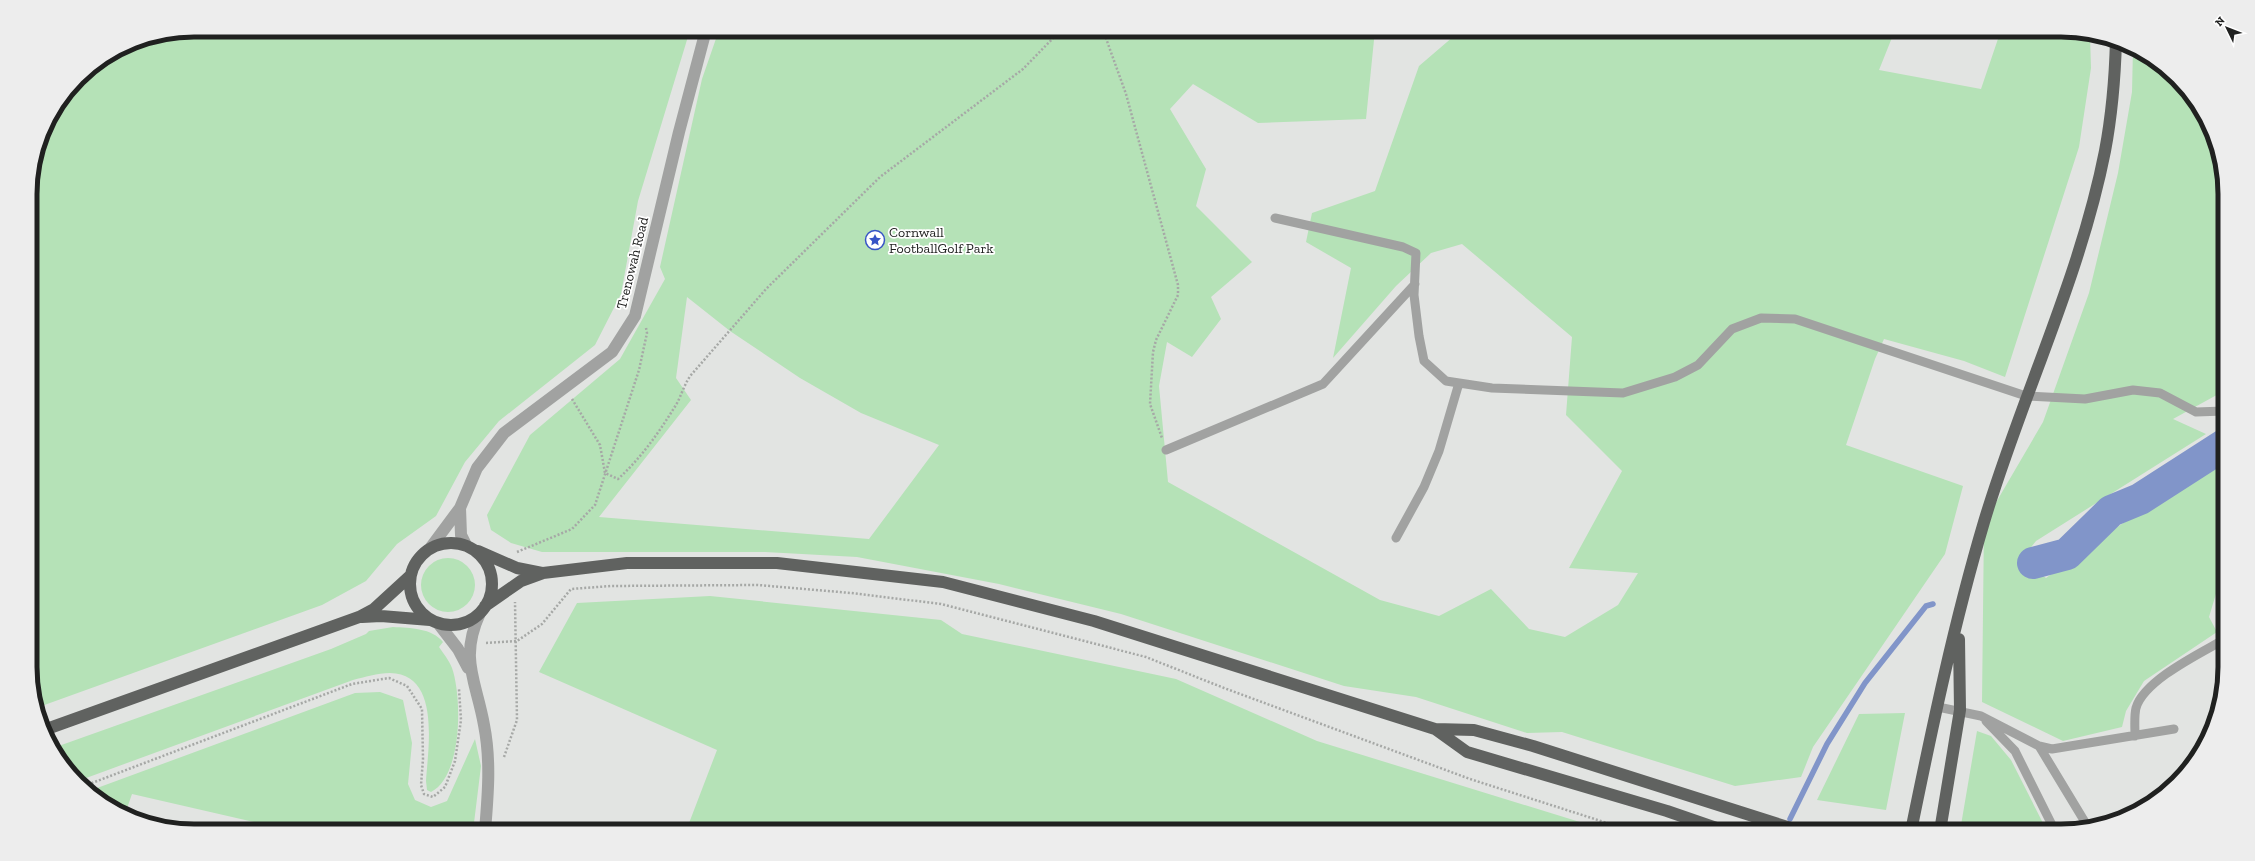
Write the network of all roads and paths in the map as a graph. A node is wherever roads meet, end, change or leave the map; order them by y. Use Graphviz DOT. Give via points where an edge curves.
graph roads {
  1 [pos="704,37"];
  2 [pos="1054,37"];
  3 [pos="1106,37"];
  4 [pos="2115,47"];
  5 [pos="1275,218"];
  6 [pos="1414,284"];
  7 [pos="645,326"];
  8 [pos="1458,383"];
  9 [pos="565,388"];
  10 [pos="2026,396"];
  11 [pos="2218,411"];
  12 [pos="1166,450"];
  13 [pos="605,474"];
  14 [pos="460,508"];
  15 [pos="1396,538"];
  16 [pos="431,547"];
  17 [pos="469,547"];
  18 [pos="513,566"];
  19 [pos="543,573"];
  20 [pos="410,576"];
  21 [pos="514,586"];
  22 [pos="482,609"];
  23 [pos="359,617"];
  24 [pos="1959,620"];
  25 [pos="434,621"];
  26 [pos="517,641"];
  27 [pos="2218,643"];
  28 [pos="470,644"];
  29 [pos="470,671"];
  30 [pos="459,686"];
  31 [pos="1938,707"];
  32 [pos="1960,710"];
  33 [pos="1981,716"];
  34 [pos="49,728"];
  35 [pos="1435,729"];
  36 [pos="2174,729"];
  37 [pos="2135,736"];
  38 [pos="2039,746"];
  39 [pos="490,774"];
  40 [pos="90,784"];
  41 [pos="2085,822"];
  42 [pos="486,824"];
  43 [pos="1610,824"];
  44 [pos="1705,824"];
  45 [pos="1778,824"];
  46 [pos="1913,824"];
  47 [pos="1941,824"];
  48 [pos="2052,824"];
  1 -- 9 [label="street, Trenowah Road" via="635,316 612,352"];
  2 -- 13 [label="path" via="1023,69 880,177 838,216 766,289 691,375 684,384 675,407 631,467 618,479"];
  3 -- 12 [label="path" via="1126,94 1178,285 1176,301 1156,340 1150,378 1150,404"];
  4 -- 10 [label="highway" via="2110,120 2092,208 2073,269"];
  5 -- 6 [label="lane" via="1403,247 1416,253"];
  6 -- 8 [label="lane" via="1424,361 1446,381"];
  6 -- 12 [label="lane" via="1323,384"];
  7 -- 13 [label="path" via="647,333 640,370"];
  8 -- 10 [label="lane" via="1492,388 1623,394 1675,377 1698,365 1732,329 1761,318 1795,319"];
  8 -- 15 [label="lane" via="1439,451 1424,487"];
  9 -- 13 [label="path" via="600,445"];
  9 -- 14 [label="street, Trenowah Road" via="504,433 477,468"];
  10 -- 11 [label="lane" via="2085,399 2133,390 2160,393 2196,412"];
  10 -- 24 [label="highway" via="1984,523"];
  13 -- 18 [label="path" via="595,505 572,529 513,554"];
  14 -- 16 [label="street, Trenowah Road"];
  14 -- 17 [label="street, Trenowah Road" via="461,535"];
  16 -- 17 [label="highway" via="445,543"];
  16 -- 20 [label="highway" via="420,556"];
  17 -- 18 [label="highway"];
  17 -- 22 [label="highway" via="484,560 491,574 491,591"];
  18 -- 19 [label="highway"];
  19 -- 21 [label="highway"];
  19 -- 35 [label="highway" via="627,563 777,563 943,582 1094,621"];
  20 -- 23 [label="highway" via="374,609"];
  20 -- 25 [label="highway" via="410,591 415,604"];
  21 -- 22 [label="highway"];
  21 -- 26 [label="path"];
  22 -- 25 [label="highway" via="460,624"];
  22 -- 28 [label="street" via="471,631"];
  23 -- 25 [label="highway" via="381,616"];
  23 -- 34 [label="highway"];
  24 -- 31 [label="highway"];
  24 -- 32 [label="highway"];
  25 -- 29 [label="street" via="458,649"];
  26 -- 28 [label="path"];
  26 -- 39 [label="path" via="518,720 502,762"];
  26 -- 43 [label="path" via="542,624 571,589 611,586 758,585 941,604 1146,657 1470,779"];
  27 -- 37 [label="lane" via="2160,678 2146,691 2136,708"];
  28 -- 29 [label="street"];
  29 -- 39 [label="street" via="484,725"];
  30 -- 40 [label="path" via="461,720 455,761 445,787 433,797 424,794 421,785 422,710 407,686 389,678 352,684"];
  31 -- 32 [label="lane"];
  31 -- 46 [label="highway"];
  32 -- 33 [label="lane"];
  32 -- 47 [label="highway"];
  33 -- 38 [label="lane"];
  33 -- 48 [label="lane" via="2015,751"];
  35 -- 44 [label="highway" via="1467,752"];
  35 -- 45 [label="highway" via="1474,730 1533,746"];
  36 -- 37 [label="lane"];
  37 -- 38 [label="lane" via="2052,749"];
  38 -- 41 [label="lane"];
  39 -- 42 [label="street"];
}
